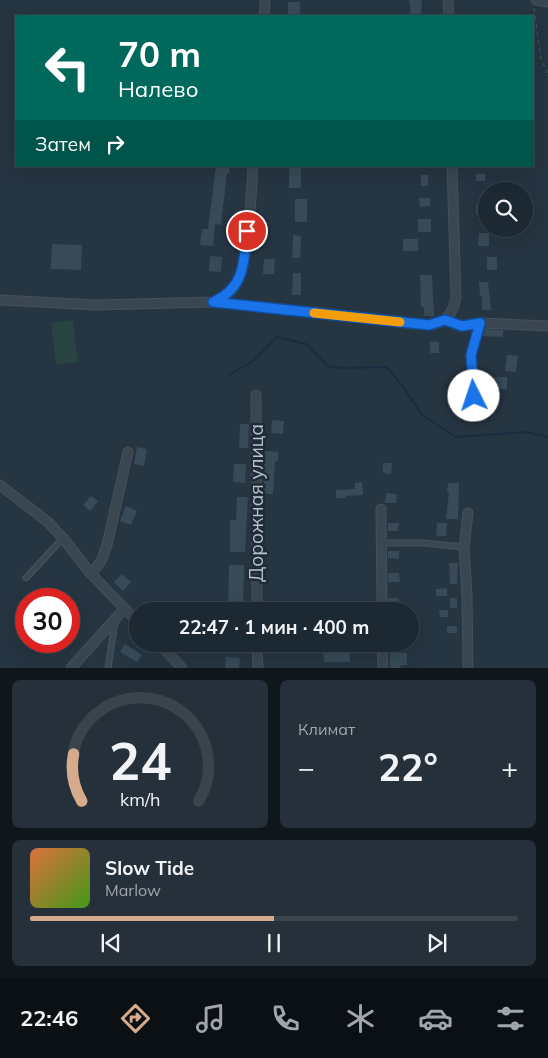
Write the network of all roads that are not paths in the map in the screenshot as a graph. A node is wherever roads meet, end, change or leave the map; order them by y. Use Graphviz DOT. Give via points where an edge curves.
graph roads {
  1 [pos="265,0"];
  2 [pos="448,0"];
  3 [pos="548,2"];
  4 [pos="535,4"];
  5 [pos="264,15"];
  6 [pos="449,15"];
  7 [pos="253,167"];
  8 [pos="452,167"];
  9 [pos="0,300"];
  10 [pos="213,302"];
  11 [pos="445,320"];
  12 [pos="480,323"];
  13 [pos="548,326"];
  14 [pos="256,395"];
  15 [pos="474,396"];
  16 [pos="128,452"];
  17 [pos="0,485"];
  18 [pos="381,509"];
  19 [pos="468,513"];
  20 [pos="63,538"];
  21 [pos="382,543"];
  22 [pos="464,547"];
  23 [pos="91,574"];
  24 [pos="26,578"];
  25 [pos="256,602"];
  26 [pos="382,602"];
  27 [pos="124,609"];
  28 [pos="129,614"];
  29 [pos="115,620"];
  30 [pos="166,652"];
  31 [pos="257,652"];
  32 [pos="382,652"];
  33 [pos="71,668"];
  34 [pos="108,668"];
  35 [pos="182,668"];
  36 [pos="258,668"];
  37 [pos="383,668"];
  38 [pos="468,668"];
  1 -- 5 [label="street"];
  2 -- 6 [label="street"];
  3 -- 4 [label="street"];
  7 -- 10 [label="street" via="246,248 240,276 230,293"];
  8 -- 11 [label="street" via="456,289 454,305"];
  9 -- 10 [label="street" via="95,305"];
  10 -- 11 [label="street" via="429,325"];
  11 -- 12 [label="street" via="462,326"];
  12 -- 13 [label="street"];
  12 -- 15 [label="street" via="471,355"];
  14 -- 25 [label="street, Дорожная улица"];
  16 -- 23 [label="street" via="107,545"];
  17 -- 20 [label="street" via="48,522"];
  18 -- 21 [label="street"];
  19 -- 22 [label="street"];
  20 -- 23 [label="street"];
  20 -- 24 [label="lane"];
  21 -- 22 [label="lane"];
  21 -- 26 [label="street"];
  22 -- 38 [label="street"];
  23 -- 27 [label="street"];
  27 -- 28 [label="street"];
  27 -- 29 [label="street"];
  29 -- 33 [label="street"];
  29 -- 34 [label="lane"];
  30 -- 35 [label="street"];
  31 -- 36 [label="street"];
  32 -- 37 [label="street"];
}
